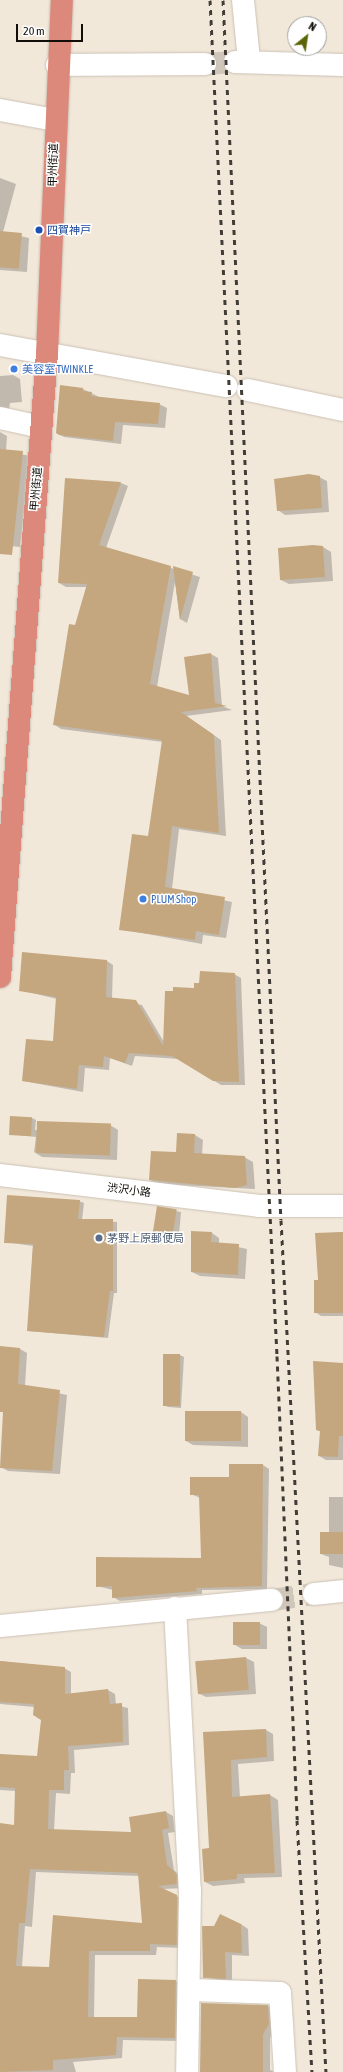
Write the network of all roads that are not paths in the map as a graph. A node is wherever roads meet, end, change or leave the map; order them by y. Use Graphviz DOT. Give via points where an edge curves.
graph roads {
  1 [pos="62,0"];
  2 [pos="243,0"];
  3 [pos="205,64"];
  4 [pos="343,65"];
  5 [pos="57,66"];
  6 [pos="0,110"];
  7 [pos="55,120"];
  8 [pos="0,345"];
  9 [pos="47,354"];
  10 [pos="226,386"];
  11 [pos="248,390"];
  12 [pos="343,410"];
  13 [pos="0,418"];
  14 [pos="41,427"];
  15 [pos="0,977"];
  16 [pos="0,1175"];
  17 [pos="343,1206"];
  18 [pos="343,1591"];
  19 [pos="314,1594"];
  20 [pos="272,1600"];
  21 [pos="175,1608"];
  22 [pos="0,1626"];
  23 [pos="191,1990"];
  24 [pos="187,2072"];
  25 [pos="284,2072"];
  1 -- 5 [label="highway, 甲州街道"];
  2 -- 4 [label="street" via="242,61"];
  3 -- 5 [label="street"];
  5 -- 7 [label="highway, 甲州街道"];
  6 -- 7 [label="street"];
  7 -- 9 [label="highway, 甲州街道"];
  8 -- 9 [label="street"];
  9 -- 10 [label="street"];
  9 -- 14 [label="highway, 甲州街道"];
  11 -- 12 [label="street"];
  13 -- 14 [label="street"];
  14 -- 15 [label="highway, 甲州街道"];
  16 -- 17 [label="street, 渋沢小路" via="259,1206"];
  18 -- 19 [label="street"];
  20 -- 21 [label="street"];
  21 -- 22 [label="street"];
  21 -- 23 [label="street" via="190,1890"];
  23 -- 24 [label="street"];
  23 -- 25 [label="street" via="280,1993"];
}
